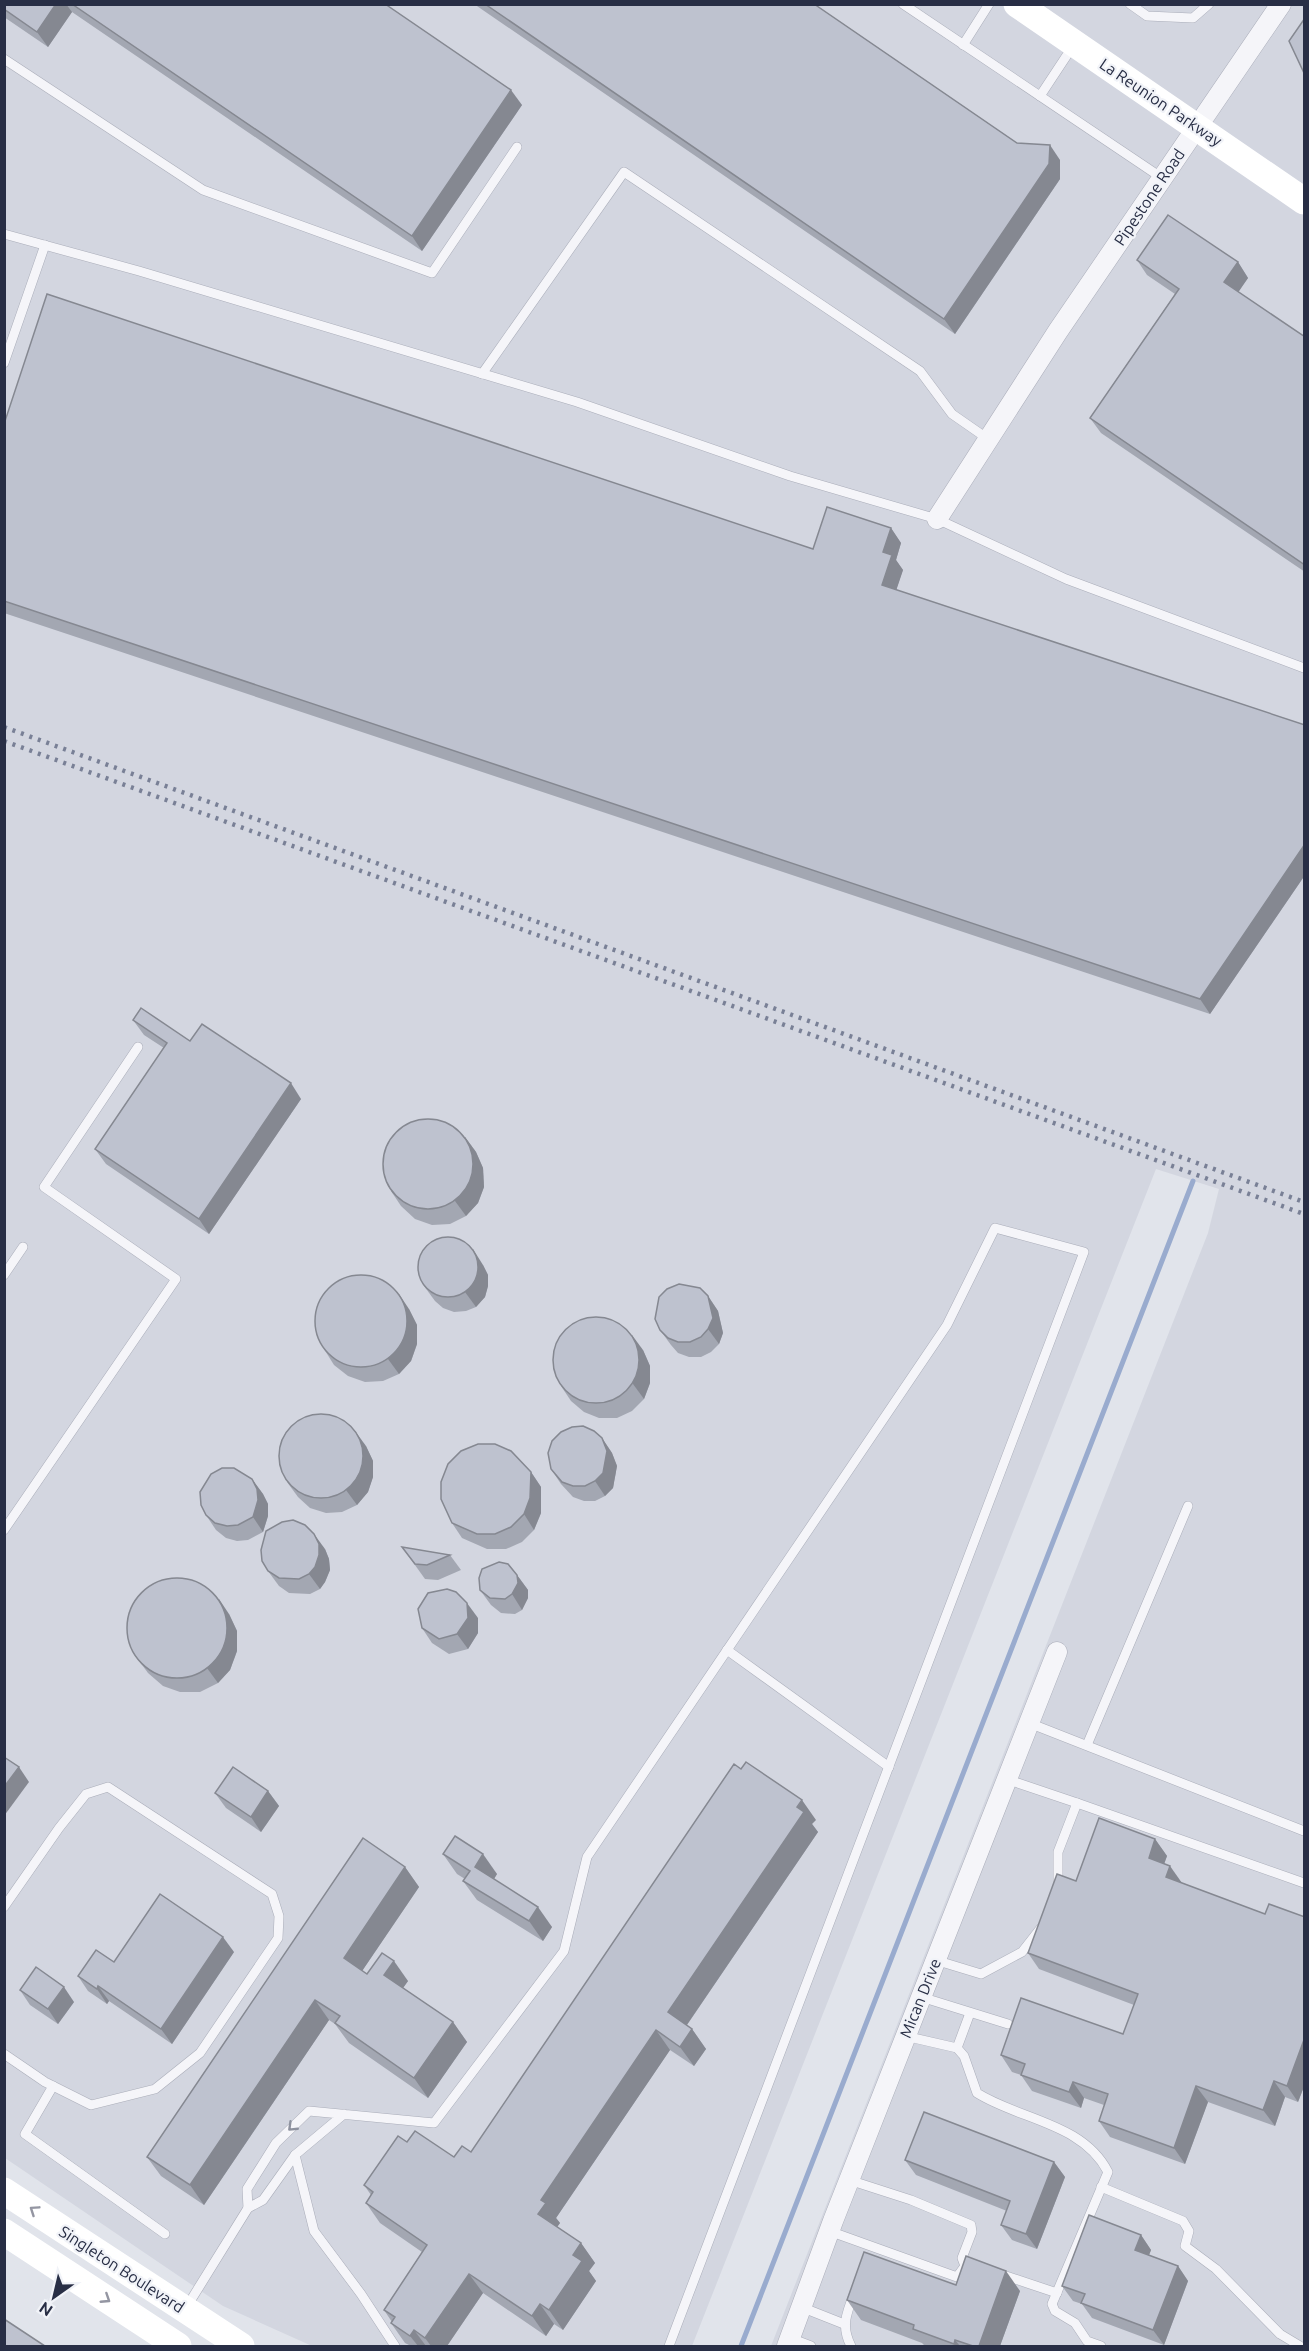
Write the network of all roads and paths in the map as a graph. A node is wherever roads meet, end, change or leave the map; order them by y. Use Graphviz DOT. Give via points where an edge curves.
graph roads {
  1 [pos="903,4"];
  2 [pos="989,4"];
  3 [pos="1017,4"];
  4 [pos="1130,4"];
  5 [pos="1209,4"];
  6 [pos="1281,4"];
  7 [pos="1075,44"];
  8 [pos="963,45"];
  9 [pos="4,59"];
  10 [pos="1040,96"];
  11 [pos="1197,127"];
  12 [pos="517,147"];
  13 [pos="1162,178"];
  14 [pos="1305,201"];
  15 [pos="4,234"];
  16 [pos="45,245"];
  17 [pos="4,363"];
  18 [pos="482,374"];
  19 [pos="988,439"];
  20 [pos="937,519"];
  21 [pos="1305,668"];
  22 [pos="138,1047"];
  23 [pos="23,1247"];
  24 [pos="4,1275"];
  25 [pos="1188,1506"];
  26 [pos="4,1530"];
  27 [pos="727,1650"];
  28 [pos="1057,1652"];
  29 [pos="1029,1723"];
  30 [pos="1087,1745"];
  31 [pos="889,1767"];
  32 [pos="1006,1779"];
  33 [pos="1077,1803"];
  34 [pos="1305,1831"];
  35 [pos="1305,1883"];
  36 [pos="1057,1892"];
  37 [pos="4,1907"];
  38 [pos="1046,1920"];
  39 [pos="935,1960"];
  40 [pos="921,1997"];
  41 [pos="970,2013"];
  42 [pos="1008,2024"];
  43 [pos="905,2036"];
  44 [pos="957,2048"];
  45 [pos="4,2054"];
  46 [pos="53,2086"];
  47 [pos="344,2114"];
  48 [pos="295,2155"];
  49 [pos="849,2180"];
  50 [pos="1101,2187"];
  51 [pos="4,2190"];
  52 [pos="248,2208"];
  53 [pos="829,2231"];
  54 [pos="4,2232"];
  55 [pos="165,2234"];
  56 [pos="872,2247"];
  57 [pos="868,2256"];
  58 [pos="965,2266"];
  59 [pos="978,2267"];
  60 [pos="988,2270"];
  61 [pos="857,2286"];
  62 [pos="1057,2293"];
  63 [pos="801,2307"];
  64 [pos="185,2310"];
  65 [pos="844,2324"];
  66 [pos="788,2342"];
  67 [pos="168,2344"];
  68 [pos="241,2346"];
  69 [pos="395,2346"];
  70 [pos="669,2346"];
  71 [pos="811,2346"];
  72 [pos="851,2346"];
  73 [pos="1101,2346"];
  74 [pos="1300,2346"];
  1 -- 8 [label="lane"];
  2 -- 8 [label="lane"];
  3 -- 7 [label="main road, La Reunion Parkway"];
  4 -- 5 [label="lane" via="1147,15 1193,18"];
  6 -- 11 [label="street, Pipestone Road"];
  7 -- 10 [label="lane"];
  7 -- 11 [label="main road, La Reunion Parkway"];
  8 -- 10 [label="lane"];
  9 -- 12 [label="lane" via="203,190 432,273"];
  10 -- 13 [label="lane"];
  11 -- 13 [label="street, Pipestone Road"];
  11 -- 14 [label="main road, La Reunion Parkway"];
  13 -- 19 [label="street, Pipestone Road"];
  15 -- 16 [label="lane"];
  16 -- 17 [label="lane"];
  16 -- 18 [label="lane"];
  18 -- 19 [label="lane" via="624,172 920,371 952,414"];
  18 -- 20 [label="lane" via="577,402 790,476"];
  19 -- 20 [label="street, Pipestone Road"];
  20 -- 21 [label="lane" via="1066,579"];
  22 -- 26 [label="lane" via="44,1187 176,1279"];
  23 -- 24 [label="lane"];
  25 -- 30 [label="lane"];
  27 -- 31 [label="lane"];
  27 -- 31 [label="lane" via="947,1325 995,1228 1084,1252"];
  27 -- 47 [label="lane" via="587,1857 564,1951 434,2123"];
  28 -- 29 [label="street, Mican Drive"];
  29 -- 30 [label="lane"];
  29 -- 32 [label="street, Mican Drive"];
  30 -- 34 [label="lane"];
  31 -- 70 [label="lane"];
  32 -- 33 [label="lane"];
  32 -- 39 [label="street, Mican Drive"];
  33 -- 35 [label="lane"];
  33 -- 36 [label="lane" via="1058,1852"];
  37 -- 46 [label="lane" via="86,1794 108,1787 272,1894 279,1916 278,1938 200,2053 155,2089 91,2105"];
  38 -- 39 [label="lane" via="1022,1952 981,1974"];
  39 -- 40 [label="street, Mican Drive"];
  40 -- 41 [label="lane"];
  40 -- 43 [label="street, Mican Drive"];
  41 -- 42 [label="lane"];
  41 -- 44 [label="lane"];
  43 -- 44 [label="lane"];
  43 -- 49 [label="street, Mican Drive"];
  44 -- 50 [label="lane" via="964,2056 977,2093 1081,2139 1090,2147 1108,2172"];
  45 -- 46 [label="lane"];
  46 -- 55 [label="lane" via="25,2134"];
  47 -- 48 [label="lane"];
  47 -- 52 [label="lane, one-way" via="309,2111 276,2143 247,2189"];
  48 -- 52 [label="lane" via="263,2200"];
  48 -- 69 [label="lane" via="314,2231"];
  49 -- 53 [label="street, Mican Drive"];
  49 -- 58 [label="lane" via="912,2200 971,2225 962,2258"];
  50 -- 62 [label="lane"];
  50 -- 74 [label="lane" via="1184,2221 1189,2231 1185,2246 1216,2269 1280,2334"];
  64 -- 51 [label="main road, Singleton Boulevard, one-way"];
  52 -- 64 [label="lane"];
  53 -- 56 [label="lane"];
  53 -- 63 [label="street, Mican Drive"];
  54 -- 67 [label="main road, Singleton Boulevard, one-way"];
  56 -- 57 [label="lane"];
  56 -- 58 [label="lane" via="957,2277"];
  58 -- 59 [label="lane"];
  60 -- 62 [label="lane"];
  61 -- 65 [label="lane"];
  62 -- 73 [label="lane" via="1052,2304 1055,2311 1075,2323 1087,2341"];
  63 -- 65 [label="lane"];
  63 -- 66 [label="street, Mican Drive"];
  64 -- 67 [label="main road"];
  64 -- 68 [label="main road, Singleton Boulevard"];
  65 -- 72 [label="lane"];
  66 -- 71 [label="lane"];
}
